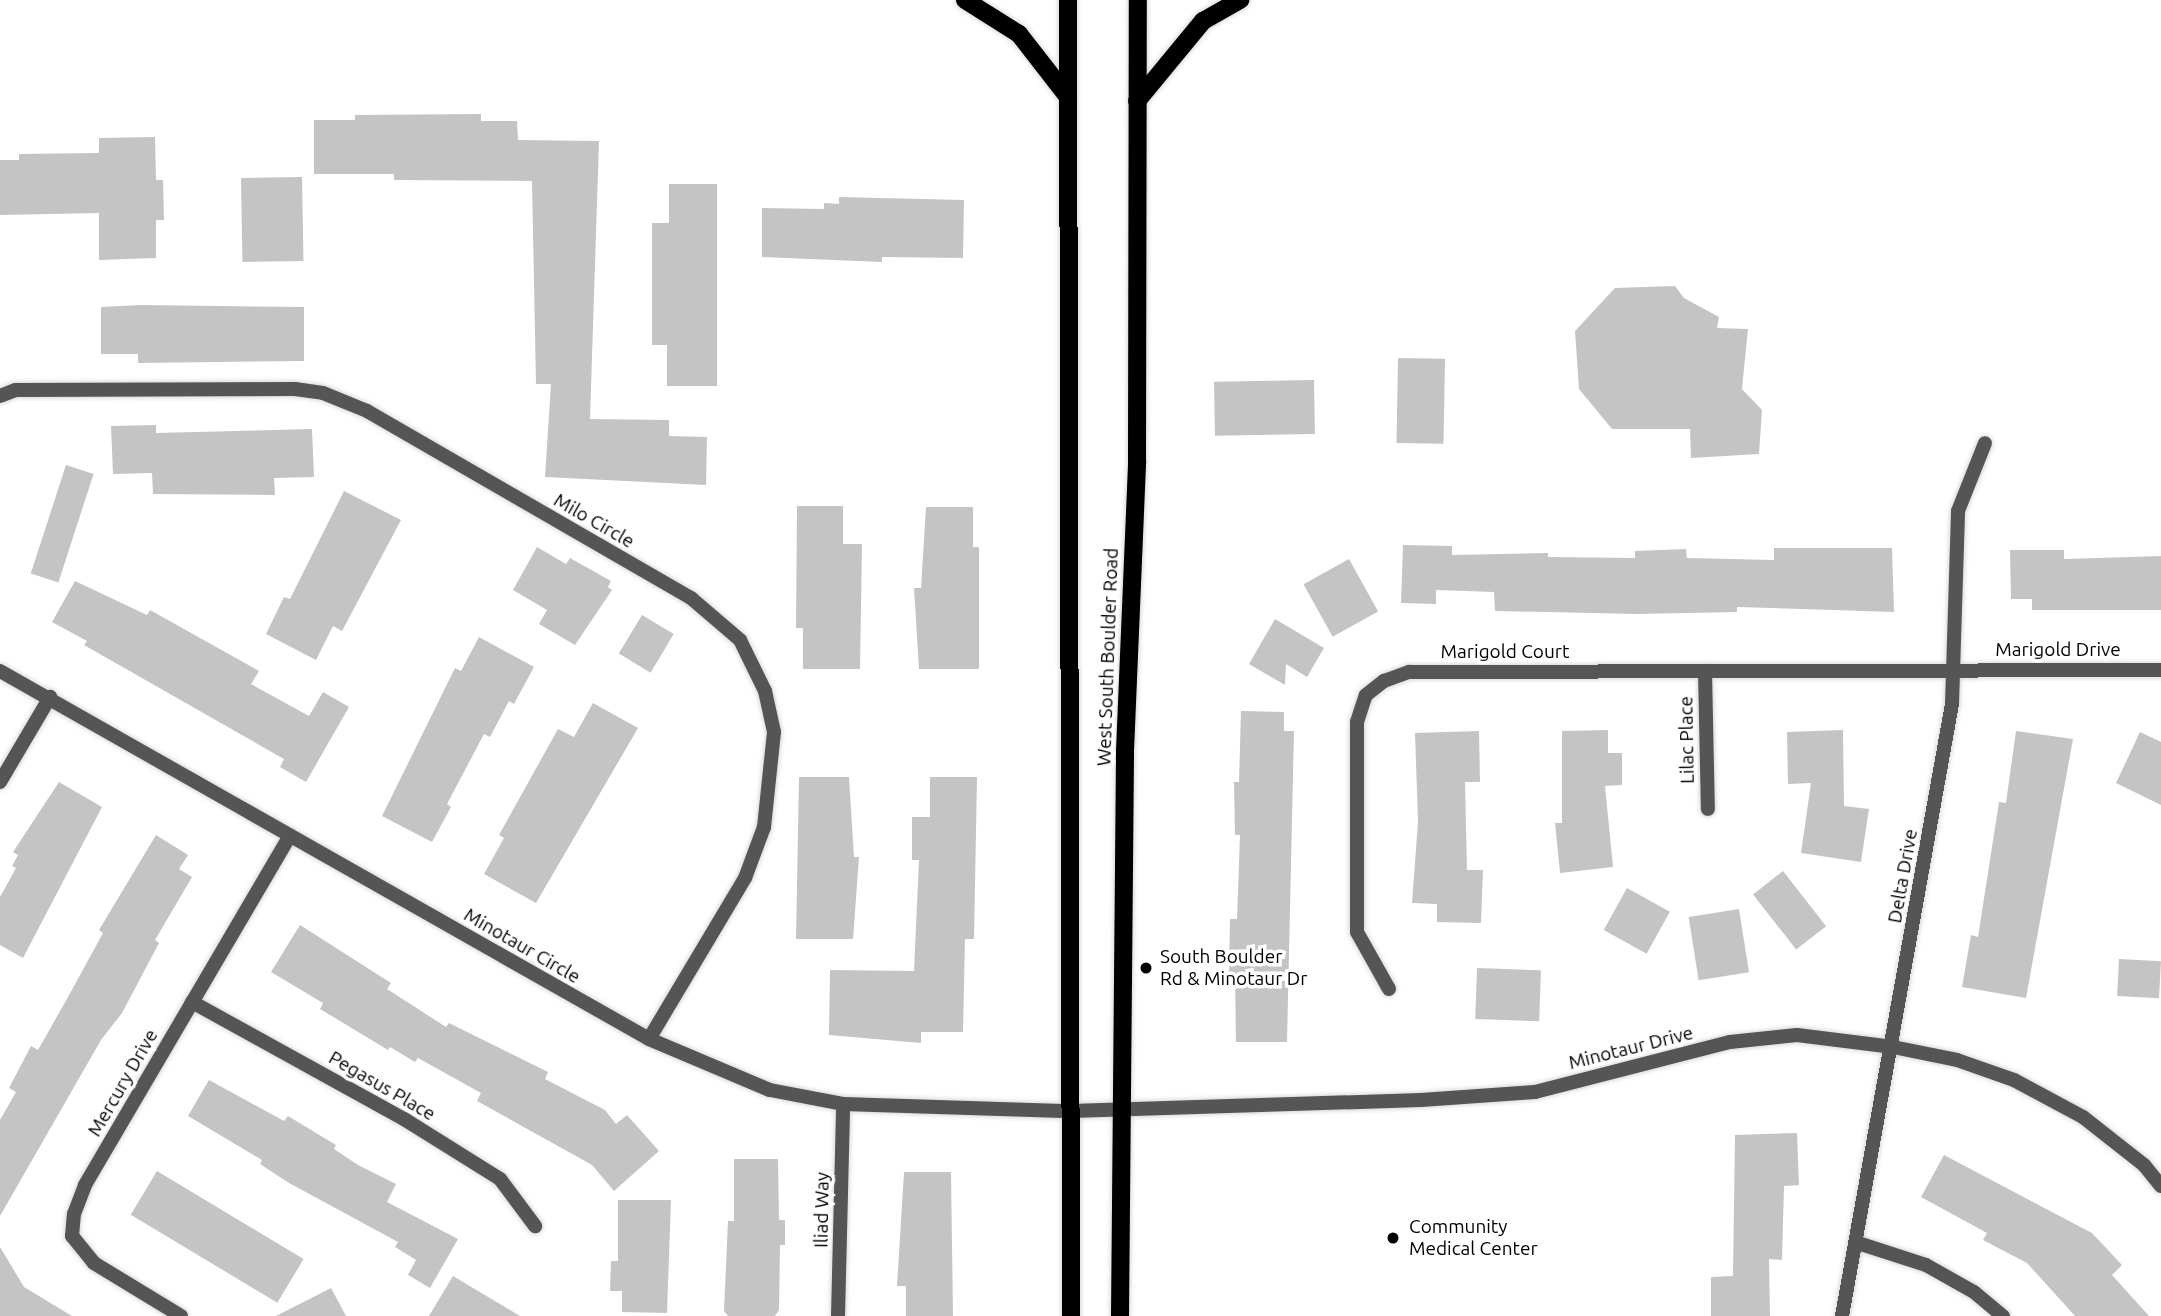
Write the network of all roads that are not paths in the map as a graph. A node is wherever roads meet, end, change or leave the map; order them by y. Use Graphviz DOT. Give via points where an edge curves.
graph roads {
  1 [pos="965,0"];
  2 [pos="1068,0"];
  3 [pos="1138,0"];
  4 [pos="1240,0"];
  5 [pos="1068,97"];
  6 [pos="1138,101"];
  7 [pos="0,396"];
  8 [pos="1985,443"];
  9 [pos="1955,668"];
  10 [pos="2161,670"];
  11 [pos="0,671"];
  12 [pos="1705,671"];
  13 [pos="50,697"];
  14 [pos="0,782"];
  15 [pos="1708,809"];
  16 [pos="290,836"];
  17 [pos="1389,989"];
  18 [pos="192,1002"];
  19 [pos="649,1039"];
  20 [pos="1893,1047"];
  21 [pos="843,1104"];
  22 [pos="1120,1108"];
  23 [pos="1071,1111"];
  24 [pos="2161,1186"];
  25 [pos="535,1226"];
  26 [pos="1858,1242"];
  27 [pos="181,1316"];
  28 [pos="838,1316"];
  29 [pos="1071,1316"];
  30 [pos="1120,1316"];
  31 [pos="1842,1316"];
  32 [pos="2003,1316"];
  1 -- 5 [label="main road" via="1019,34"];
  2 -- 5 [label="main road, West South Boulder Road"];
  3 -- 6 [label="main road, West South Boulder Road"];
  4 -- 6 [label="main road" via="1203,21"];
  5 -- 23 [label="main road, West South Boulder Road"];
  6 -- 22 [label="main road, West South Boulder Road" via="1137,460 1125,751"];
  7 -- 19 [label="street, Milo Circle" via="16,390 295,389 323,393 366,411 691,598 740,640 765,691 774,732 764,827 746,878"];
  8 -- 9 [label="street, Delta Drive" via="1958,511"];
  9 -- 10 [label="street, Marigold Drive"];
  9 -- 12 [label="street, Marigold Court"];
  9 -- 20 [label="street, Delta Drive"];
  11 -- 13 [label="street, Minotaur Circle"];
  12 -- 15 [label="street, Lilac Place"];
  12 -- 17 [label="street, Marigold Court" via="1409,672 1366,695 1357,722 1357,932"];
  13 -- 14 [label="street"];
  13 -- 16 [label="street, Minotaur Circle"];
  16 -- 18 [label="street, Mercury Drive"];
  16 -- 19 [label="street, Minotaur Circle"];
  18 -- 25 [label="street, Pegasus Place" via="404,1119 500,1179"];
  18 -- 27 [label="street, Mercury Drive" via="85,1185 72,1236 94,1263"];
  19 -- 21 [label="street, Minotaur Circle" via="770,1090"];
  20 -- 22 [label="street, Minotaur Drive" via="1797,1035 1730,1042 1535,1092 1421,1100"];
  20 -- 24 [label="street, Minotaur Drive" via="1957,1060 2014,1080 2083,1118 2144,1166"];
  20 -- 26 [label="street, Delta Drive"];
  21 -- 23 [label="street, Minotaur Circle"];
  21 -- 28 [label="street, Iliad Way"];
  22 -- 23 [label="street, Minotaur Drive"];
  22 -- 30 [label="main road, West South Boulder Road"];
  23 -- 29 [label="main road, West South Boulder Road"];
  26 -- 31 [label="street, Delta Drive"];
  26 -- 32 [label="street" via="1926,1265 1974,1292"];
}
